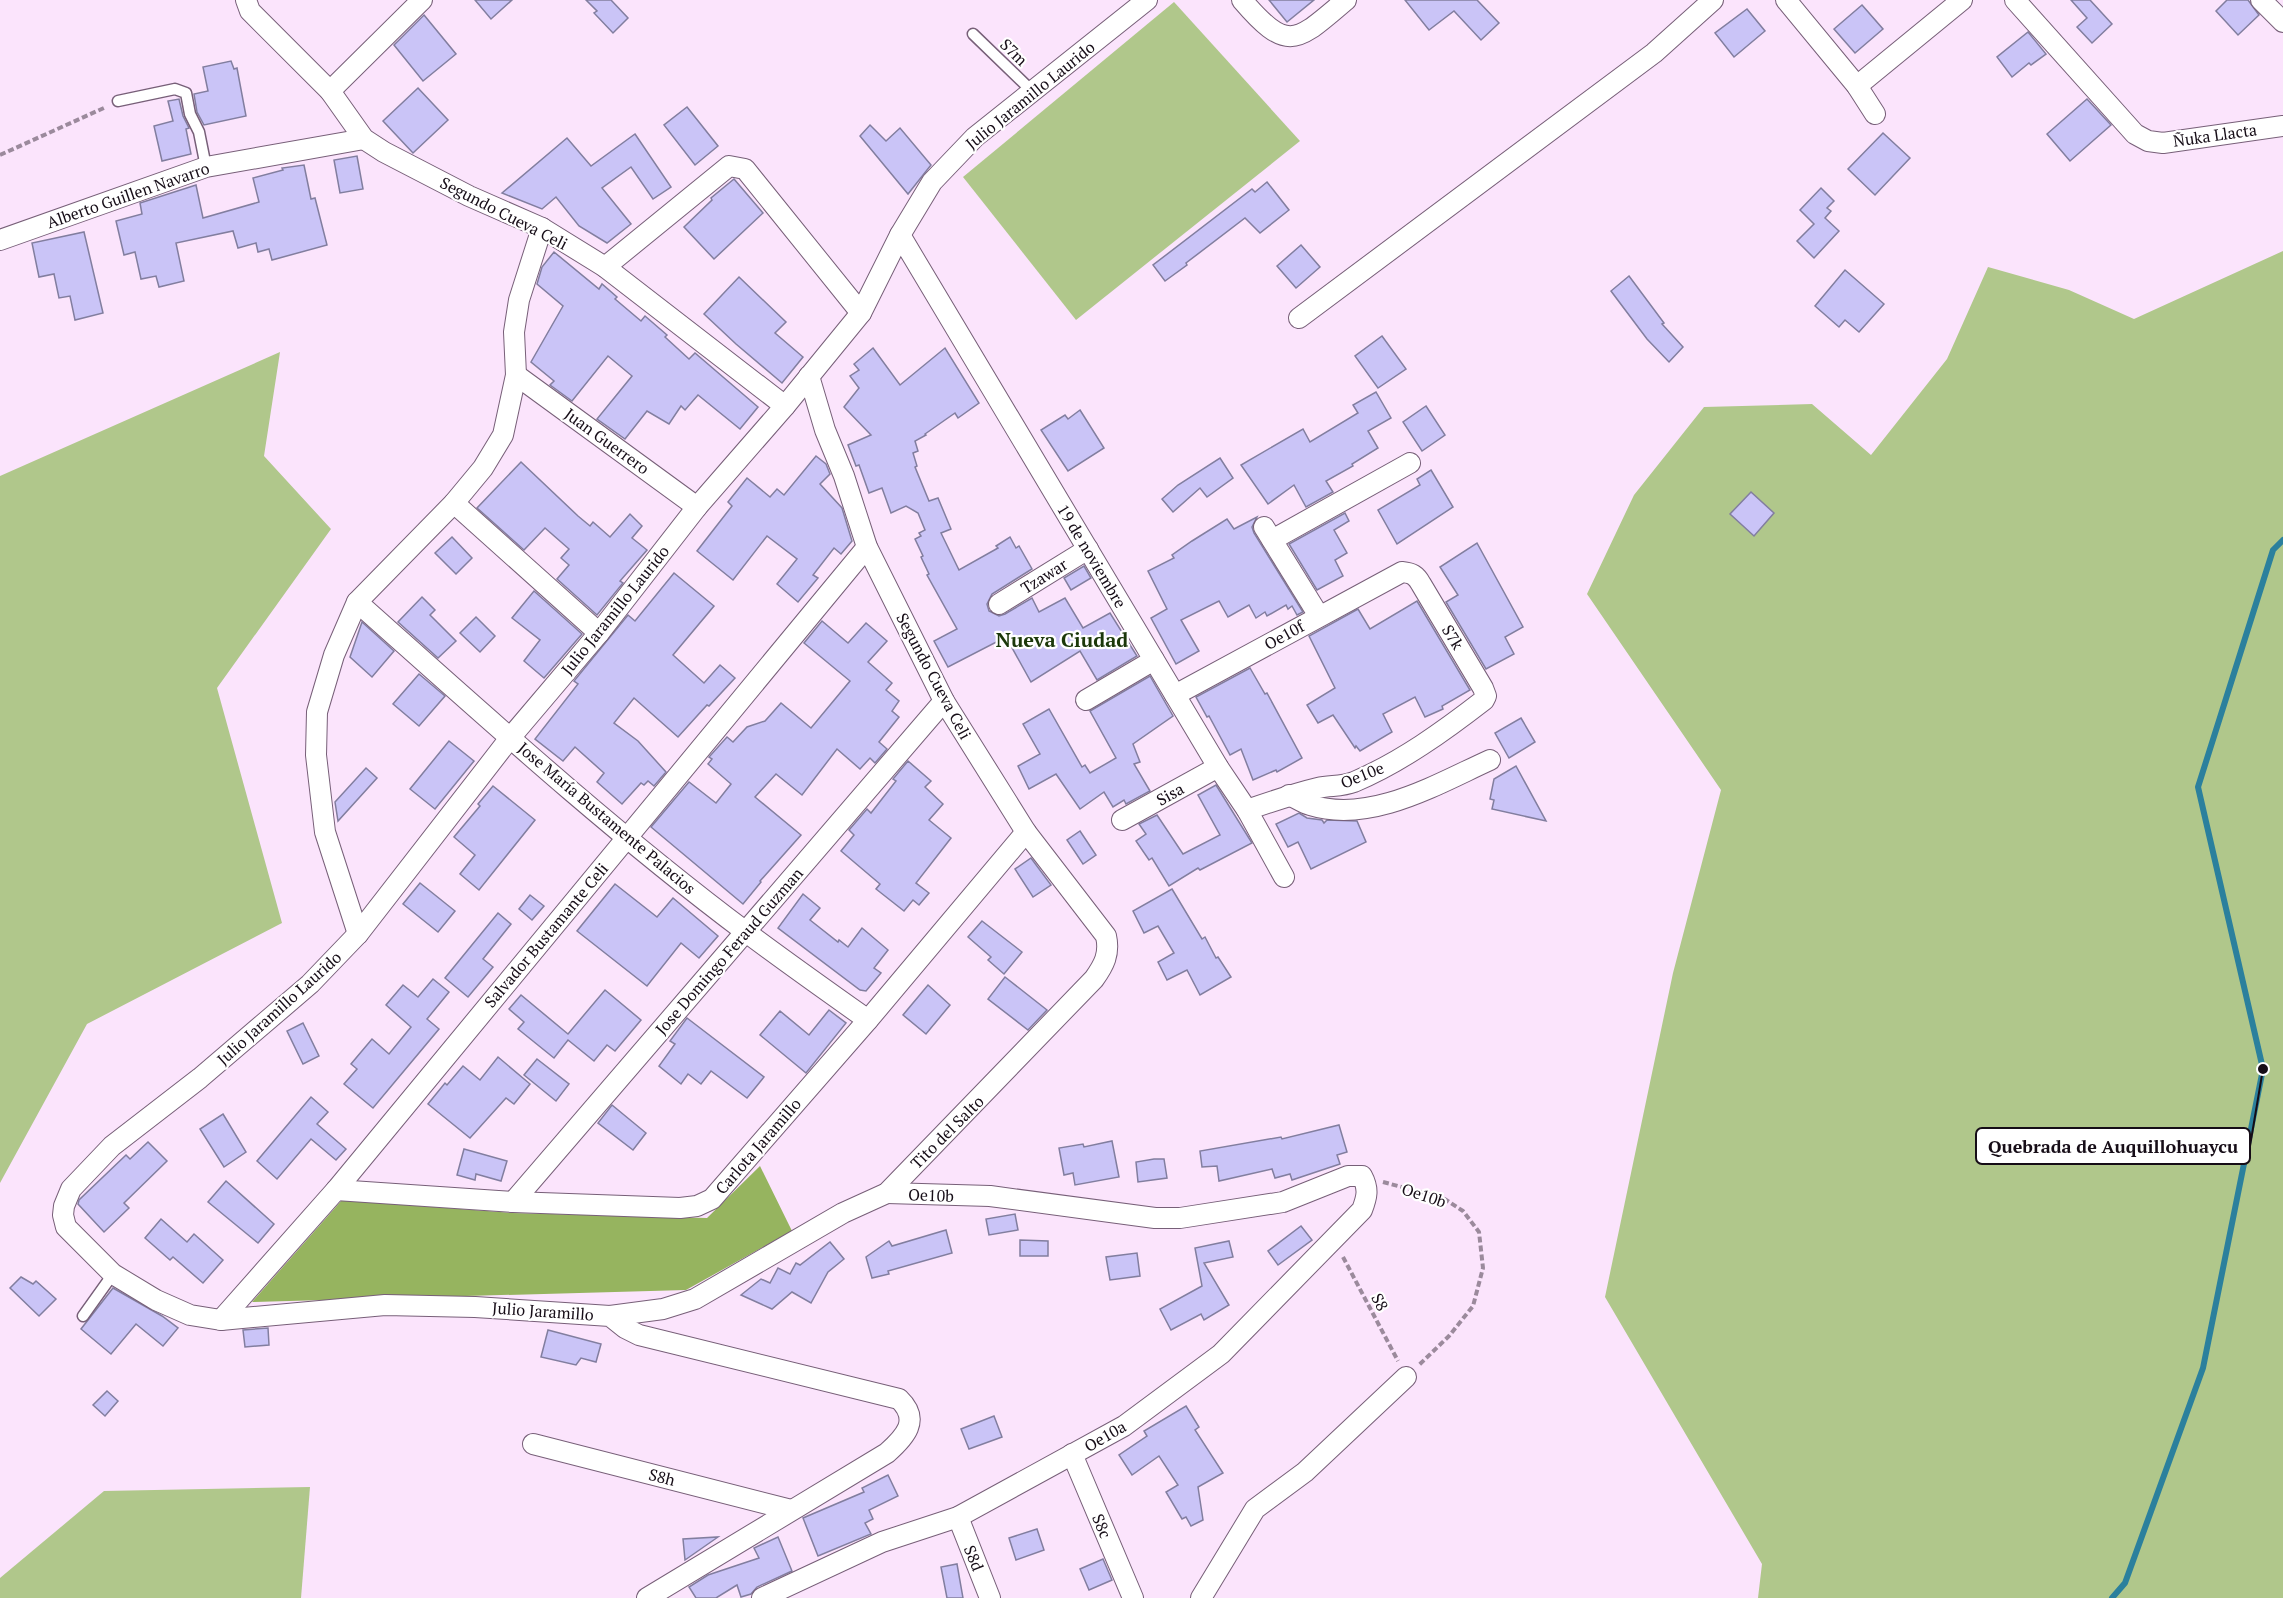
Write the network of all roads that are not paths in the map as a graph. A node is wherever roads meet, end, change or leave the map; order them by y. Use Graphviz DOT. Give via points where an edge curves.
graph roads {
  1 [pos="246,0"];
  2 [pos="422,0"];
  3 [pos="1147,0"];
  4 [pos="1242,0"];
  5 [pos="1346,0"];
  6 [pos="1713,0"];
  7 [pos="1786,0"];
  8 [pos="1962,0"];
  9 [pos="2015,0"];
  10 [pos="2261,0"];
  11 [pos="2283,22"];
  12 [pos="973,34"];
  13 [pos="1857,86"];
  14 [pos="330,91"];
  15 [pos="1033,92"];
  16 [pos="118,101"];
  17 [pos="1875,114"];
  18 [pos="2283,126"];
  19 [pos="364,139"];
  20 [pos="206,167"];
  21 [pos="542,228"];
  22 [pos="900,235"];
  23 [pos="0,240"];
  24 [pos="605,267"];
  25 [pos="861,313"];
  26 [pos="1299,318"];
  27 [pos="516,375"];
  28 [pos="809,376"];
  29 [pos="785,406"];
  30 [pos="1410,463"];
  31 [pos="454,503"];
  32 [pos="697,507"];
  33 [pos="867,548"];
  34 [pos="1088,549"];
  35 [pos="1394,576"];
  36 [pos="357,602"];
  37 [pos="999,604"];
  38 [pos="1319,616"];
  39 [pos="599,633"];
  40 [pos="1154,660"];
  41 [pos="1175,695"];
  42 [pos="1086,700"];
  43 [pos="944,701"];
  44 [pos="1466,713"];
  45 [pos="510,738"];
  46 [pos="1490,760"];
  47 [pos="1218,767"];
  48 [pos="1289,795"];
  49 [pos="1247,810"];
  50 [pos="1122,820"];
  51 [pos="1026,832"];
  52 [pos="627,837"];
  53 [pos="1284,877"];
  54 [pos="746,932"];
  55 [pos="358,934"];
  56 [pos="1109,948"];
  57 [pos="868,1020"];
  58 [pos="1362,1176"];
  59 [pos="336,1190"];
  60 [pos="887,1193"];
  61 [pos="513,1202"];
  62 [pos="64,1206"];
  63 [pos="113,1274"];
  64 [pos="82,1316"];
  65 [pos="610,1316"];
  66 [pos="221,1320"];
  67 [pos="1407,1377"];
  68 [pos="533,1444"];
  69 [pos="1072,1454"];
  70 [pos="791,1510"];
  71 [pos="957,1517"];
  72 [pos="647,1598"];
  73 [pos="762,1598"];
  74 [pos="990,1598"];
  75 [pos="1132,1598"];
  76 [pos="1201,1598"];
  1 -- 14 [label="street, Segundo Cueva Celi" via="250,11"];
  2 -- 14 [label="street"];
  3 -- 15 [label="street, Julio Jaramillo Laurido"];
  4 -- 5 [label="street" via="1272,30 1296,37"];
  6 -- 26 [label="street" via="1654,53"];
  7 -- 13 [label="street"];
  8 -- 13 [label="street"];
  9 -- 18 [label="street, Ñuka Llacta" via="2134,134 2148,141"];
  10 -- 11 [label="street"];
  12 -- 15 [label="lane, S7m"];
  13 -- 17 [label="street"];
  14 -- 19 [label="street, Segundo Cueva Celi"];
  15 -- 22 [label="street, Julio Jaramillo Laurido" via="975,137 932,182"];
  16 -- 20 [label="lane" via="175,89 186,93"];
  19 -- 20 [label="street, Alberto Guillen Navarro"];
  19 -- 21 [label="street, Segundo Cueva Celi" via="469,195"];
  20 -- 23 [label="street, Alberto Guillen Navarro"];
  21 -- 24 [label="street, Segundo Cueva Celi"];
  21 -- 27 [label="street" via="519,300 514,332"];
  22 -- 25 [label="street, Julio Jaramillo Laurido"];
  22 -- 34 [label="street, 19 de noviembre"];
  24 -- 25 [label="street" via="729,166 737,166 745,169"];
  24 -- 29 [label="street, Segundo Cueva Celi"];
  25 -- 28 [label="street, Julio Jaramillo Laurido"];
  27 -- 31 [label="street" via="503,435 483,468"];
  27 -- 32 [label="street, Juan Guerrero"];
  28 -- 29 [label="street, Julio Jaramillo Laurido"];
  28 -- 33 [label="street, Segundo Cueva Celi"];
  29 -- 32 [label="street, Julio Jaramillo Laurido"];
  30 -- 38 [label="street" via="1268,533"];
  31 -- 36 [label="street"];
  31 -- 39 [label="street"];
  32 -- 39 [label="street, Julio Jaramillo Laurido"];
  33 -- 43 [label="street, Segundo Cueva Celi"];
  33 -- 52 [label="street, Salvador Bustamante Celi"];
  34 -- 37 [label="street, Tzawar"];
  34 -- 40 [label="street, 19 de noviembre"];
  35 -- 38 [label="street, Oe10f"];
  35 -- 44 [label="street, S7k" via="1402,572 1417,577 1484,688 1484,700"];
  36 -- 45 [label="street, Jose María Bustamente Palacios"];
  36 -- 55 [label="street" via="334,655 317,712 316,754 325,832"];
  38 -- 41 [label="street, Oe10f"];
  39 -- 45 [label="street, Julio Jaramillo Laurido"];
  40 -- 41 [label="street, 19 de noviembre"];
  40 -- 42 [label="street"];
  41 -- 47 [label="street, 19 de noviembre"];
  43 -- 51 [label="street, Segundo Cueva Celi"];
  43 -- 54 [label="street, Jose Domingo Feraud Guzman"];
  44 -- 48 [label="street, Oe10e" via="1405,757 1354,782"];
  45 -- 52 [label="street, Jose María Bustamente Palacios"];
  45 -- 55 [label="street, Julio Jaramillo Laurido"];
  46 -- 48 [label="street" via="1372,806 1329,808 1310,805"];
  47 -- 49 [label="street, 19 de noviembre"];
  47 -- 50 [label="street, Sisa"];
  48 -- 49 [label="street, Oe10e"];
  49 -- 53 [label="street, 19 de noviembre"];
  51 -- 56 [label="street, Segundo Cueva Celi" via="1106,936"];
  51 -- 57 [label="street, Carlota Jaramillo"];
  52 -- 54 [label="street, Jose María Bustamente Palacios"];
  52 -- 59 [label="street, Salvador Bustamante Celi"];
  54 -- 57 [label="street, Jose María Bustamente Palacios"];
  54 -- 61 [label="street, Jose Domingo Feraud Guzman"];
  55 -- 62 [label="street, Julio Jaramillo Laurido" via="310,984 200,1078 112,1146 71,1189"];
  56 -- 60 [label="street, Tito del Salto" via="1094,979"];
  57 -- 61 [label="street, Carlota Jaramillo" via="712,1199 680,1208"];
  58 -- 60 [label="street, Oe10b" via="1348,1176 1283,1202 1179,1218 990,1196"];
  58 -- 69 [label="street, Oe10a" via="1368,1186 1362,1210 1221,1354 1124,1426"];
  59 -- 61 [label="street, Carlota Jaramillo"];
  59 -- 66 [label="street, Salvador Bustamante Celi"];
  60 -- 65 [label="street, Tito del Salto" via="843,1213 694,1299 663,1309"];
  62 -- 63 [label="street, Julio Jaramillo" via="66,1227"];
  63 -- 64 [label="lane"];
  63 -- 66 [label="street, Julio Jaramillo" via="189,1316"];
  65 -- 66 [label="street, Julio Jaramillo" via="385,1305"];
  65 -- 70 [label="street, Julio Jaramillo" via="639,1335 899,1399 908,1407 910,1419 904,1437 887,1453"];
  67 -- 76 [label="street" via="1305,1472 1255,1509"];
  68 -- 70 [label="street, S8h"];
  69 -- 71 [label="street, Oe10a"];
  69 -- 75 [label="street, S8c"];
  70 -- 72 [label="street"];
  71 -- 73 [label="street, Oe10a" via="882,1542"];
  71 -- 74 [label="street, S8d"];
}
